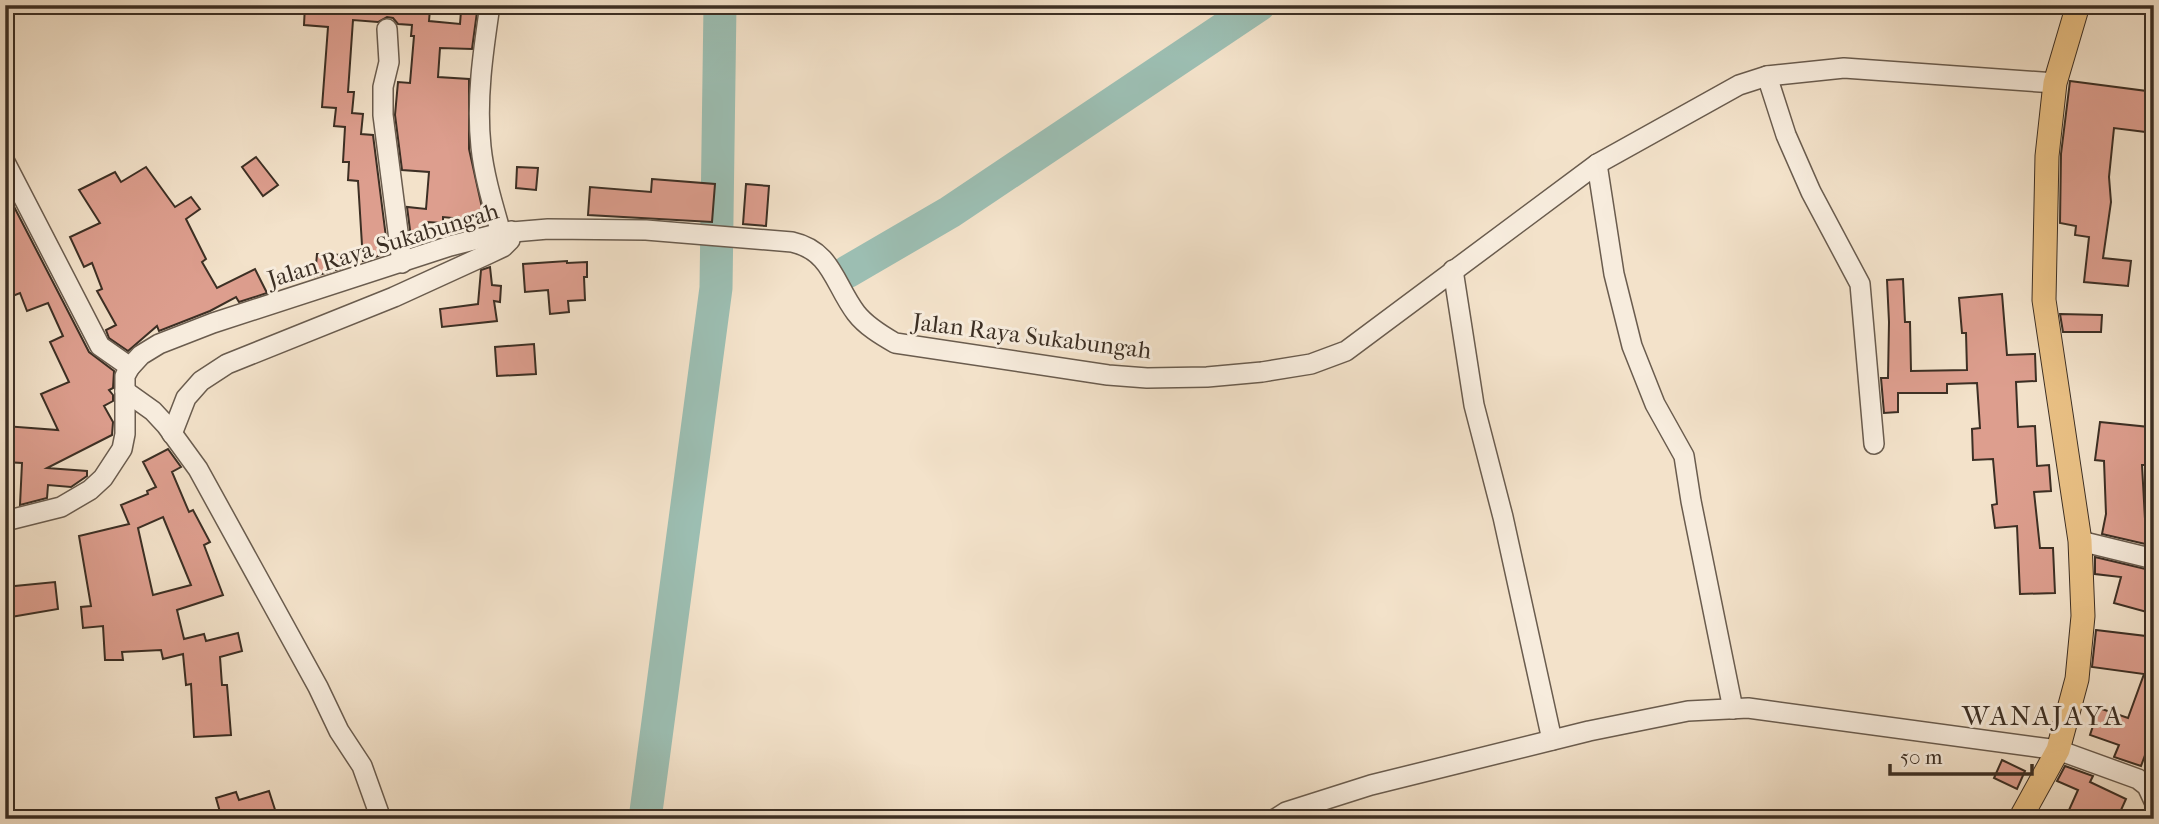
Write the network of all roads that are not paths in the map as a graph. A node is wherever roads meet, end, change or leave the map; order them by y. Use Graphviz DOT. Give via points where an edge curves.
graph roads {
  1 [pos="490,5"];
  2 [pos="2078,5"];
  3 [pos="387,29"];
  4 [pos="1767,76"];
  5 [pos="2056,83"];
  6 [pos="5,162"];
  7 [pos="1597,164"];
  8 [pos="506,232"];
  9 [pos="402,263"];
  10 [pos="1453,270"];
  11 [pos="130,367"];
  12 [pos="124,391"];
  13 [pos="173,434"];
  14 [pos="1874,444"];
  15 [pos="5,520"];
  16 [pos="2080,541"];
  17 [pos="2154,559"];
  18 [pos="1733,709"];
  19 [pos="1552,740"];
  20 [pos="2058,750"];
  21 [pos="2154,801"];
  22 [pos="382,819"];
  23 [pos="1275,819"];
  24 [pos="2020,819"];
  1 -- 8 [label="street" via="481,68 481,147 491,198"];
  2 -- 5 [label="main road"];
  3 -- 9 [label="street" via="389,62 383,115"];
  4 -- 5 [label="street, Jalan Raya Sukabungah" via="1844,68"];
  4 -- 7 [label="street, Jalan Raya Sukabungah" via="1739,85"];
  4 -- 14 [label="street" via="1811,192 1860,284"];
  5 -- 16 [label="main road" via="2047,156 2044,300"];
  6 -- 11 [label="street" via="100,346"];
  7 -- 10 [label="street, Jalan Raya Sukabungah"];
  7 -- 18 [label="street" via="1614,274 1632,346 1655,404 1684,456"];
  8 -- 9 [label="street, Jalan Raya Sukabungah"];
  8 -- 10 [label="street, Jalan Raya Sukabungah" via="646,230 806,245 817,252 858,316 895,343 1147,378 1262,372 1331,358"];
  8 -- 13 [label="street" via="510,240 503,247 227,364 201,381 186,398"];
  9 -- 11 [label="street, Jalan Raya Sukabungah" via="213,323 159,344"];
  10 -- 19 [label="street" via="1474,405"];
  11 -- 12 [label="street"];
  12 -- 13 [label="street" via="153,411"];
  12 -- 15 [label="street" via="125,434 103,478 61,507"];
  13 -- 22 [label="street" via="198,469 362,766"];
  16 -- 17 [label="street"];
  16 -- 20 [label="main road" via="2083,616 2077,679"];
  18 -- 19 [label="street" via="1688,711"];
  18 -- 20 [label="street"];
  19 -- 23 [label="street" via="1371,785"];
  20 -- 21 [label="street" via="2138,779"];
  20 -- 24 [label="main road"];
}
